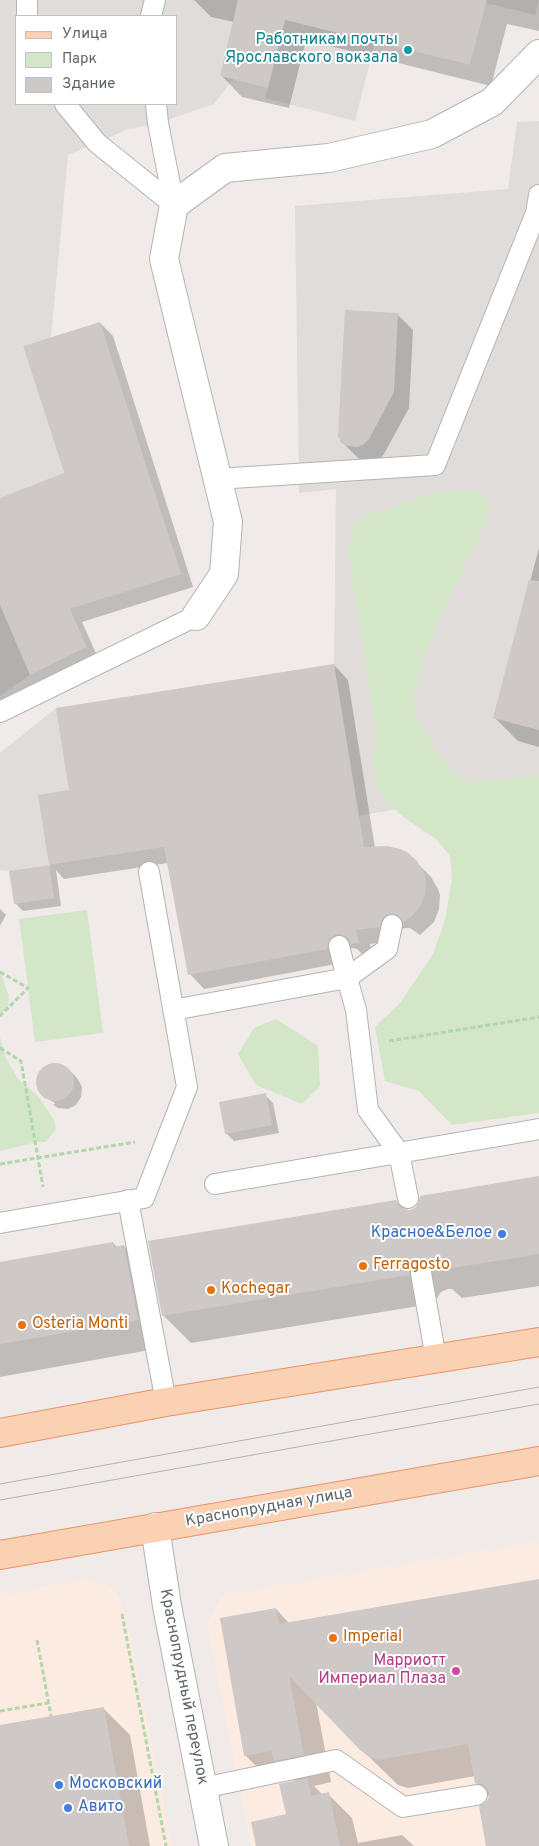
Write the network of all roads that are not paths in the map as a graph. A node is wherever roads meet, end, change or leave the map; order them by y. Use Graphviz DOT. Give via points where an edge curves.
graph roads {
  1 [pos="27,0"];
  2 [pos="155,0"];
  3 [pos="27,15"];
  4 [pos="151,15"];
  5 [pos="539,56"];
  6 [pos="66,105"];
  7 [pos="156,105"];
  8 [pos="539,195"];
  9 [pos="174,205"];
  10 [pos="217,479"];
  11 [pos="196,616"];
  12 [pos="0,712"];
  13 [pos="149,872"];
  14 [pos="392,925"];
  15 [pos="339,946"];
  16 [pos="347,978"];
  17 [pos="173,1010"];
  18 [pos="539,1129"];
  19 [pos="399,1153"];
  20 [pos="215,1184"];
  21 [pos="408,1198"];
  22 [pos="128,1200"];
  23 [pos="0,1223"];
  24 [pos="421,1273"];
  25 [pos="539,1342"];
  26 [pos="436,1359"];
  27 [pos="166,1402"];
  28 [pos="0,1433"];
  29 [pos="539,1461"];
  30 [pos="155,1527"];
  31 [pos="0,1555"];
  32 [pos="202,1788"];
  33 [pos="477,1795"];
  34 [pos="214,1846"];
  1 -- 3 [label="lane"];
  2 -- 4 [label="lane"];
  5 -- 9 [label="street" via="492,102 432,134 329,158 225,168"];
  6 -- 9 [label="lane" via="96,143"];
  7 -- 9 [label="lane"];
  8 -- 10 [label="lane" via="536,213 435,465"];
  9 -- 10 [label="street" via="164,259"];
  10 -- 11 [label="street" via="228,522 224,574"];
  11 -- 12 [label="lane"];
  13 -- 17 [label="lane"];
  14 -- 16 [label="lane" via="387,949"];
  15 -- 16 [label="lane"];
  16 -- 17 [label="lane"];
  16 -- 19 [label="lane" via="356,1010 368,1110"];
  17 -- 22 [label="lane" via="187,1087 144,1198"];
  18 -- 19 [label="lane"];
  19 -- 20 [label="lane"];
  19 -- 21 [label="lane"];
  22 -- 23 [label="lane"];
  22 -- 27 [label="lane"];
  24 -- 26 [label="lane"];
  25 -- 26 [label="main road"];
  26 -- 27 [label="main road"];
  27 -- 28 [label="main road"];
  29 -- 30 [label="main road, Краснопрудная улица"];
  30 -- 31 [label="main road, Краснопрудная улица"];
  30 -- 32 [label="street, Краснопрудный переулок"];
  32 -- 33 [label="lane" via="336,1760 403,1807"];
  32 -- 34 [label="street, Краснопрудный переулок"];
}
